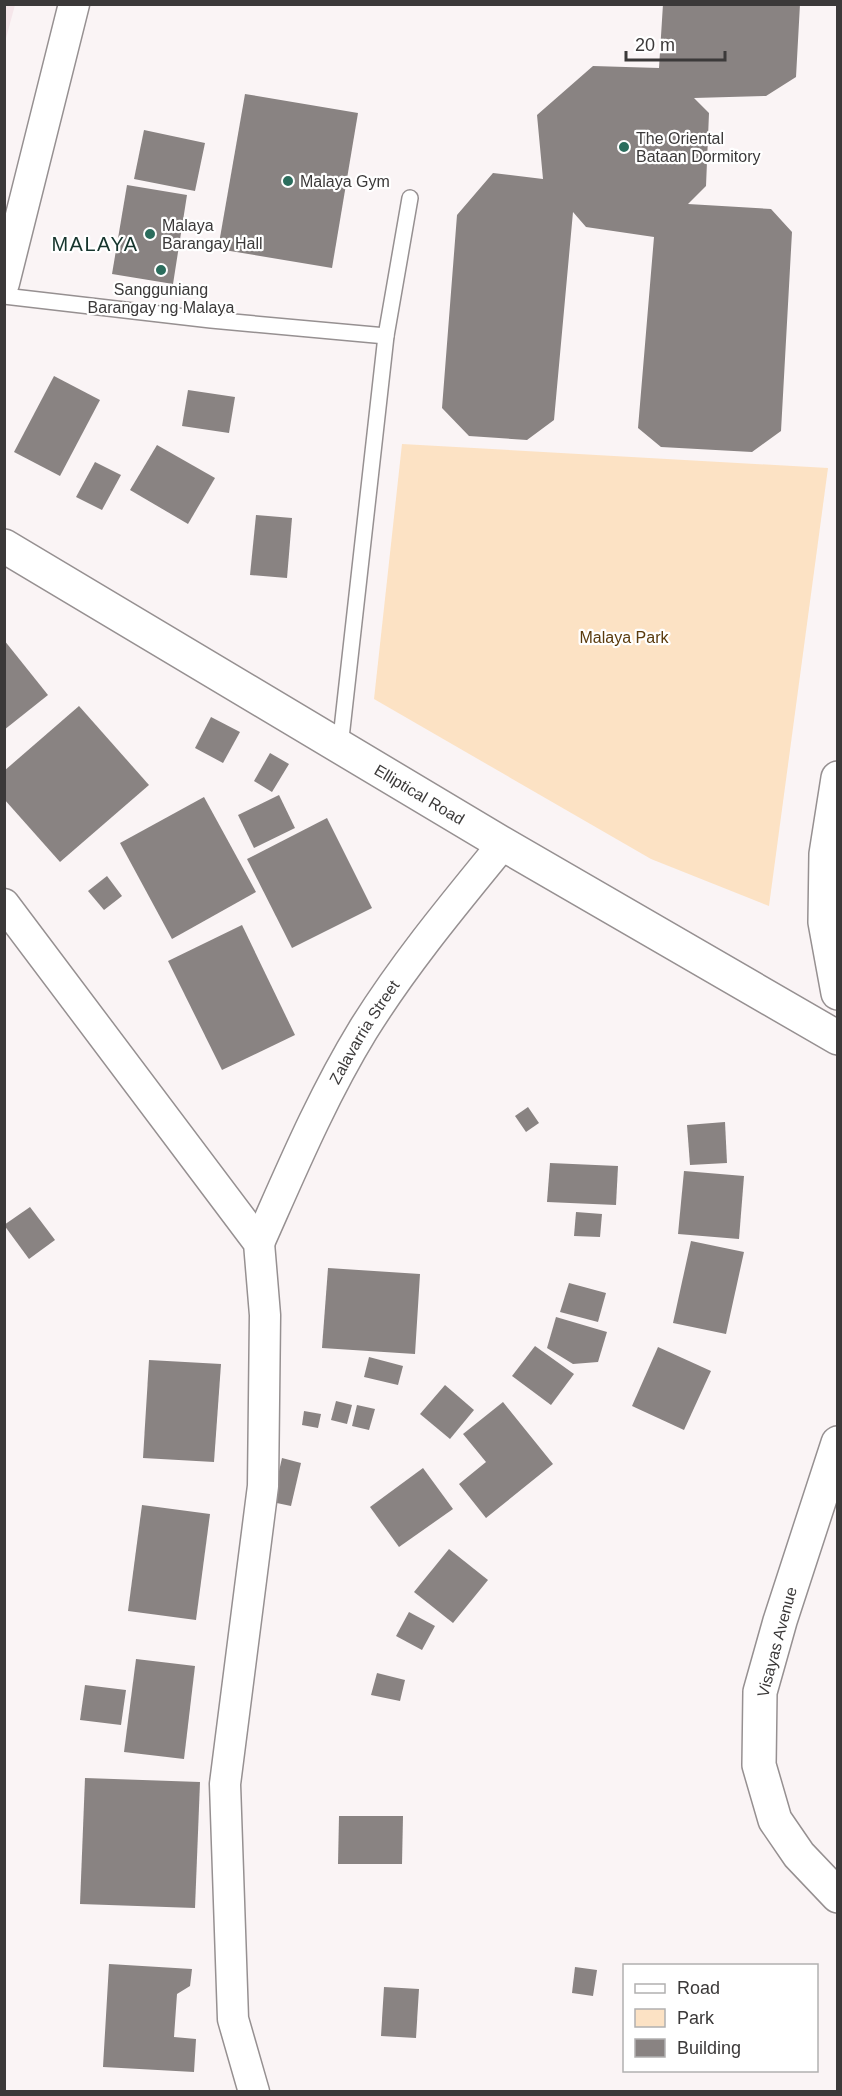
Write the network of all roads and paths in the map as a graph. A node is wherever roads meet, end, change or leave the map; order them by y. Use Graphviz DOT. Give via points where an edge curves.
graph roads {
  1 [pos="74,4"];
  2 [pos="410,198"];
  3 [pos="4,283"];
  4 [pos="4,296"];
  5 [pos="386,336"];
  6 [pos="4,546"];
  7 [pos="340,747"];
  8 [pos="837,778"];
  9 [pos="503,844"];
  10 [pos="4,904"];
  11 [pos="837,993"];
  12 [pos="837,1038"];
  13 [pos="259,1243"];
  14 [pos="837,1443"];
  15 [pos="837,1896"];
  16 [pos="254,2091"];
  1 -- 3 [label="street"];
  2 -- 5 [label="lane"];
  4 -- 5 [label="lane"];
  5 -- 7 [label="lane"];
  6 -- 7 [label="street, Elliptical Road"];
  7 -- 9 [label="street, Elliptical Road"];
  8 -- 11 [label="street" via="826,854 825,922"];
  9 -- 12 [label="street, Elliptical Road"];
  9 -- 13 [label="street, Zalavarria Street" via="440,921 363,1030 315,1120"];
  10 -- 13 [label="street"];
  13 -- 16 [label="street" via="265,1316 263,1486 225,1784 233,2019"];
  14 -- 15 [label="street, Visayas Avenue" via="760,1692 759,1765 775,1820 799,1856"];
}
